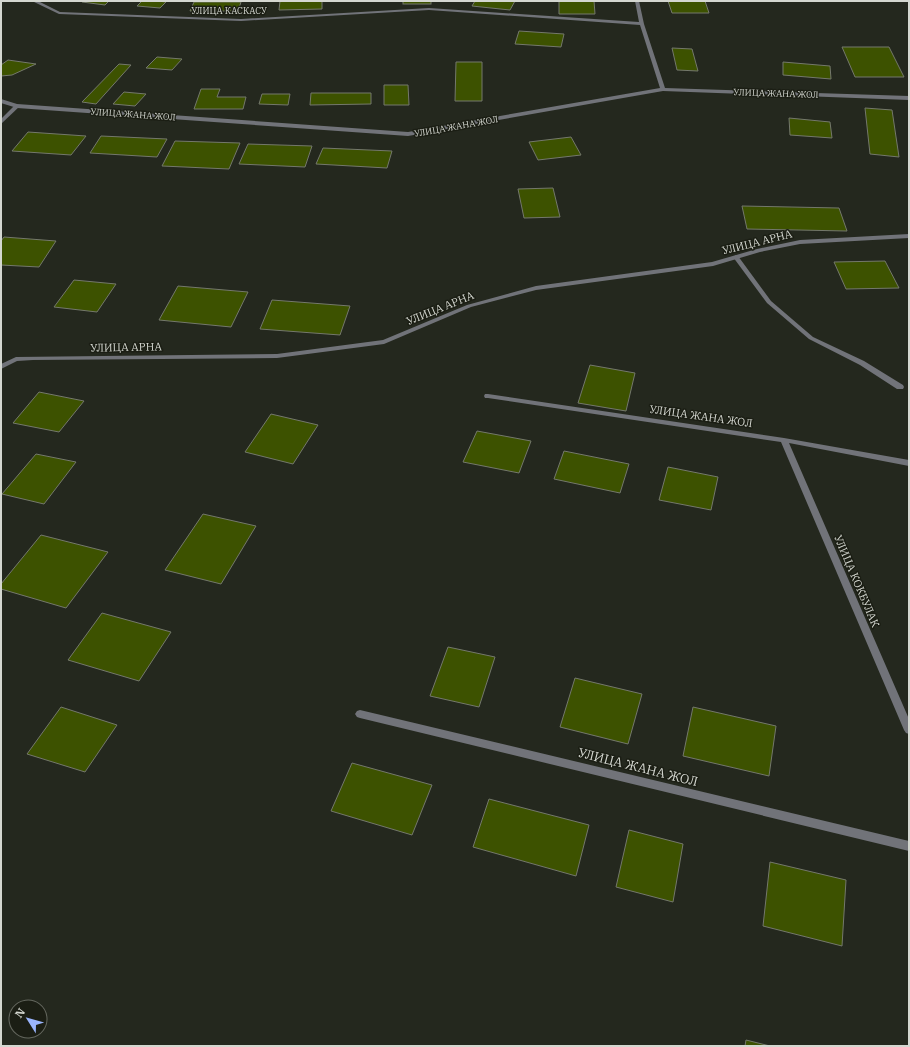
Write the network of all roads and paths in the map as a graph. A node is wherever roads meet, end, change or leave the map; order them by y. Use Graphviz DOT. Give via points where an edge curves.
graph roads {
  1 [pos="34,1"];
  2 [pos="637,1"];
  3 [pos="642,24"];
  4 [pos="663,89"];
  5 [pos="909,98"];
  6 [pos="1,101"];
  7 [pos="17,106"];
  8 [pos="1,122"];
  9 [pos="909,236"];
  10 [pos="736,257"];
  11 [pos="1,367"];
  12 [pos="900,387"];
  13 [pos="488,396"];
  14 [pos="784,440"];
  15 [pos="909,463"];
  16 [pos="360,714"];
  17 [pos="909,730"];
  18 [pos="909,846"];
  1 -- 3 [label="street, УЛИЦА КАСКАСУ" via="59,13 241,20 429,9"];
  2 -- 3 [label="street"];
  3 -- 4 [label="street"];
  4 -- 5 [label="street, УЛИЦА ЖАНА ЖОЛ"];
  4 -- 7 [label="street, УЛИЦА ЖАНА ЖОЛ" via="408,134"];
  6 -- 7 [label="street, УЛИЦА ЖАНА ЖОЛ"];
  7 -- 8 [label="street"];
  9 -- 10 [label="street, УЛИЦА АРНА" via="800,242"];
  10 -- 11 [label="street, УЛИЦА АРНА" via="713,264 536,288 469,306 384,342 277,356 16,359"];
  10 -- 12 [label="street" via="769,302 811,338 862,363"];
  13 -- 14 [label="street, УЛИЦА ЖАНА ЖОЛ"];
  14 -- 15 [label="street, УЛИЦА ЖАНА ЖОЛ"];
  14 -- 17 [label="street, УЛИЦА КОКБУЛАК"];
  16 -- 18 [label="street, УЛИЦА ЖАНА ЖОЛ"];
}
